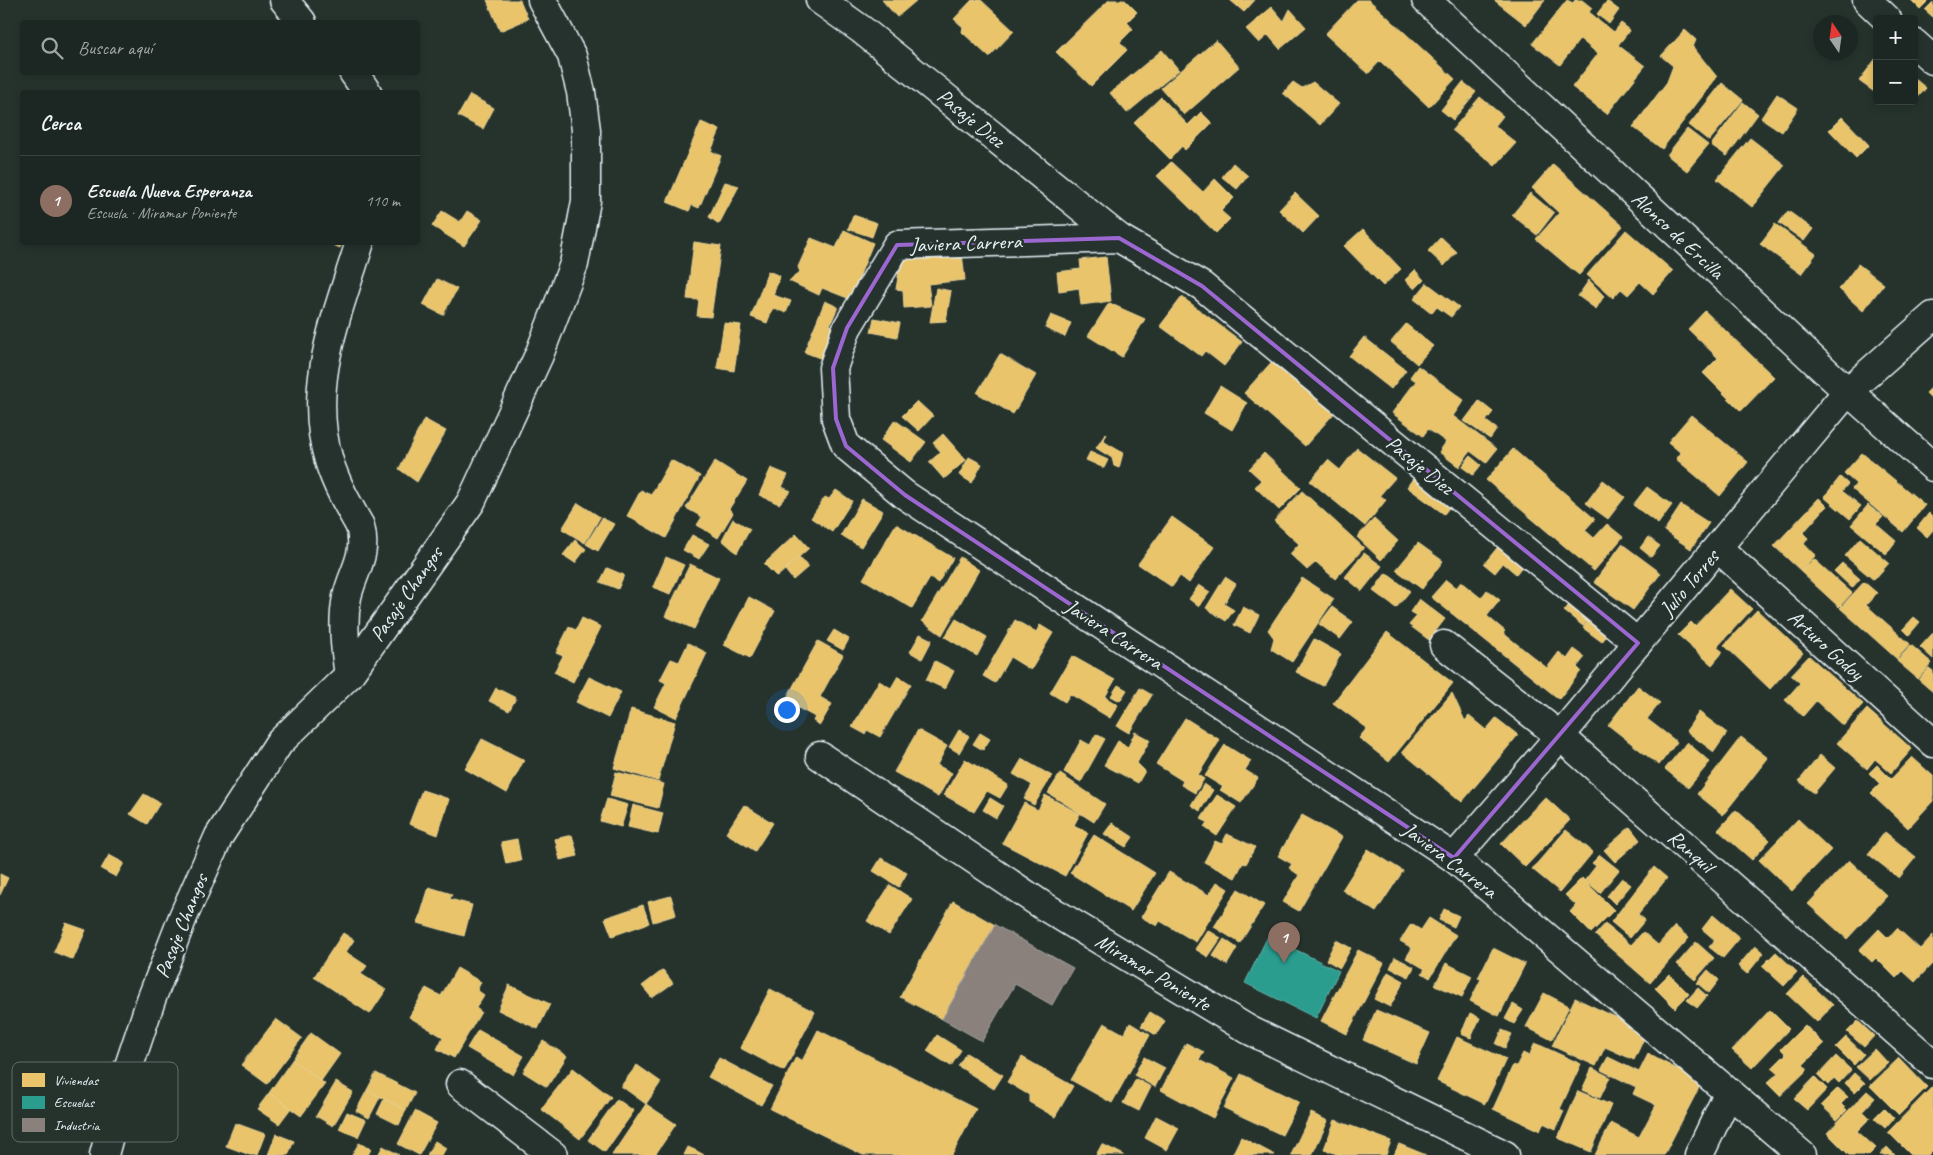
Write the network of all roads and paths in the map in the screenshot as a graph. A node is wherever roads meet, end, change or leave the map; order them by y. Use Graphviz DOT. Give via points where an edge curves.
graph roads {
  1 [pos="284,0"];
  2 [pos="542,0"];
  3 [pos="820,0"];
  4 [pos="1426,0"];
  5 [pos="1866,0"];
  6 [pos="1883,15"];
  7 [pos="300,20"];
  8 [pos="1918,47"];
  9 [pos="1933,60"];
  10 [pos="355,75"];
  11 [pos="366,90"];
  12 [pos="1119,238"];
  13 [pos="359,245"];
  14 [pos="1933,316"];
  15 [pos="1847,392"];
  16 [pos="1933,468"];
  17 [pos="1718,548"];
  18 [pos="1638,643"];
  19 [pos="1444,645"];
  20 [pos="349,675"];
  21 [pos="1560,736"];
  22 [pos="1933,743"];
  23 [pos="820,756"];
  24 [pos="1454,858"];
  25 [pos="130,1062"];
  26 [pos="1933,1064"];
  27 [pos="460,1084"];
  28 [pos="1729,1092"];
  29 [pos="107,1142"];
  30 [pos="104,1155"];
  31 [pos="553,1155"];
  32 [pos="1505,1155"];
  33 [pos="1699,1155"];
  34 [pos="1802,1155"];
  1 -- 7 [label="street"];
  2 -- 20 [label="street, Pasaje Changos" via="572,56 586,130 586,201 574,264 539,355 470,502"];
  3 -- 12 [label="street, Pasaje Diez" via="862,30"];
  4 -- 15 [label="street, Alonso de Ercilla"];
  5 -- 6 [label="street"];
  8 -- 9 [label="street"];
  10 -- 11 [label="street"];
  12 -- 18 [label="street, Pasaje Diez" via="1202,286"];
  12 -- 24 [label="street, Javiera Carrera" via="897,245 847,328 833,368 836,419 846,446 905,495"];
  13 -- 20 [label="street" via="325,359 321,384 323,436 329,462 363,537 360,562 344,619 344,648"];
  14 -- 15 [label="street, Julio Torres"];
  15 -- 16 [label="street, Alonso de Ercilla"];
  15 -- 17 [label="street, Julio Torres"];
  17 -- 18 [label="street, Julio Torres"];
  17 -- 22 [label="street, Arturo Godoy"];
  18 -- 21 [label="street, Julio Torres"];
  19 -- 21 [label="street, Ranquil"];
  20 -- 25 [label="street, Pasaje Changos" via="279,743 219,836 183,917"];
  21 -- 24 [label="street, Julio Torres"];
  21 -- 26 [label="street, Ranquil"];
  23 -- 32 [label="street, Miramar Poniente" via="1042,905 1250,1030"];
  24 -- 28 [label="street, Javiera Carrera"];
  27 -- 31 [label="street"];
  28 -- 33 [label="street"];
  28 -- 34 [label="street, Javiera Carrera"];
  29 -- 30 [label="street, Pasaje Changos"];
}
